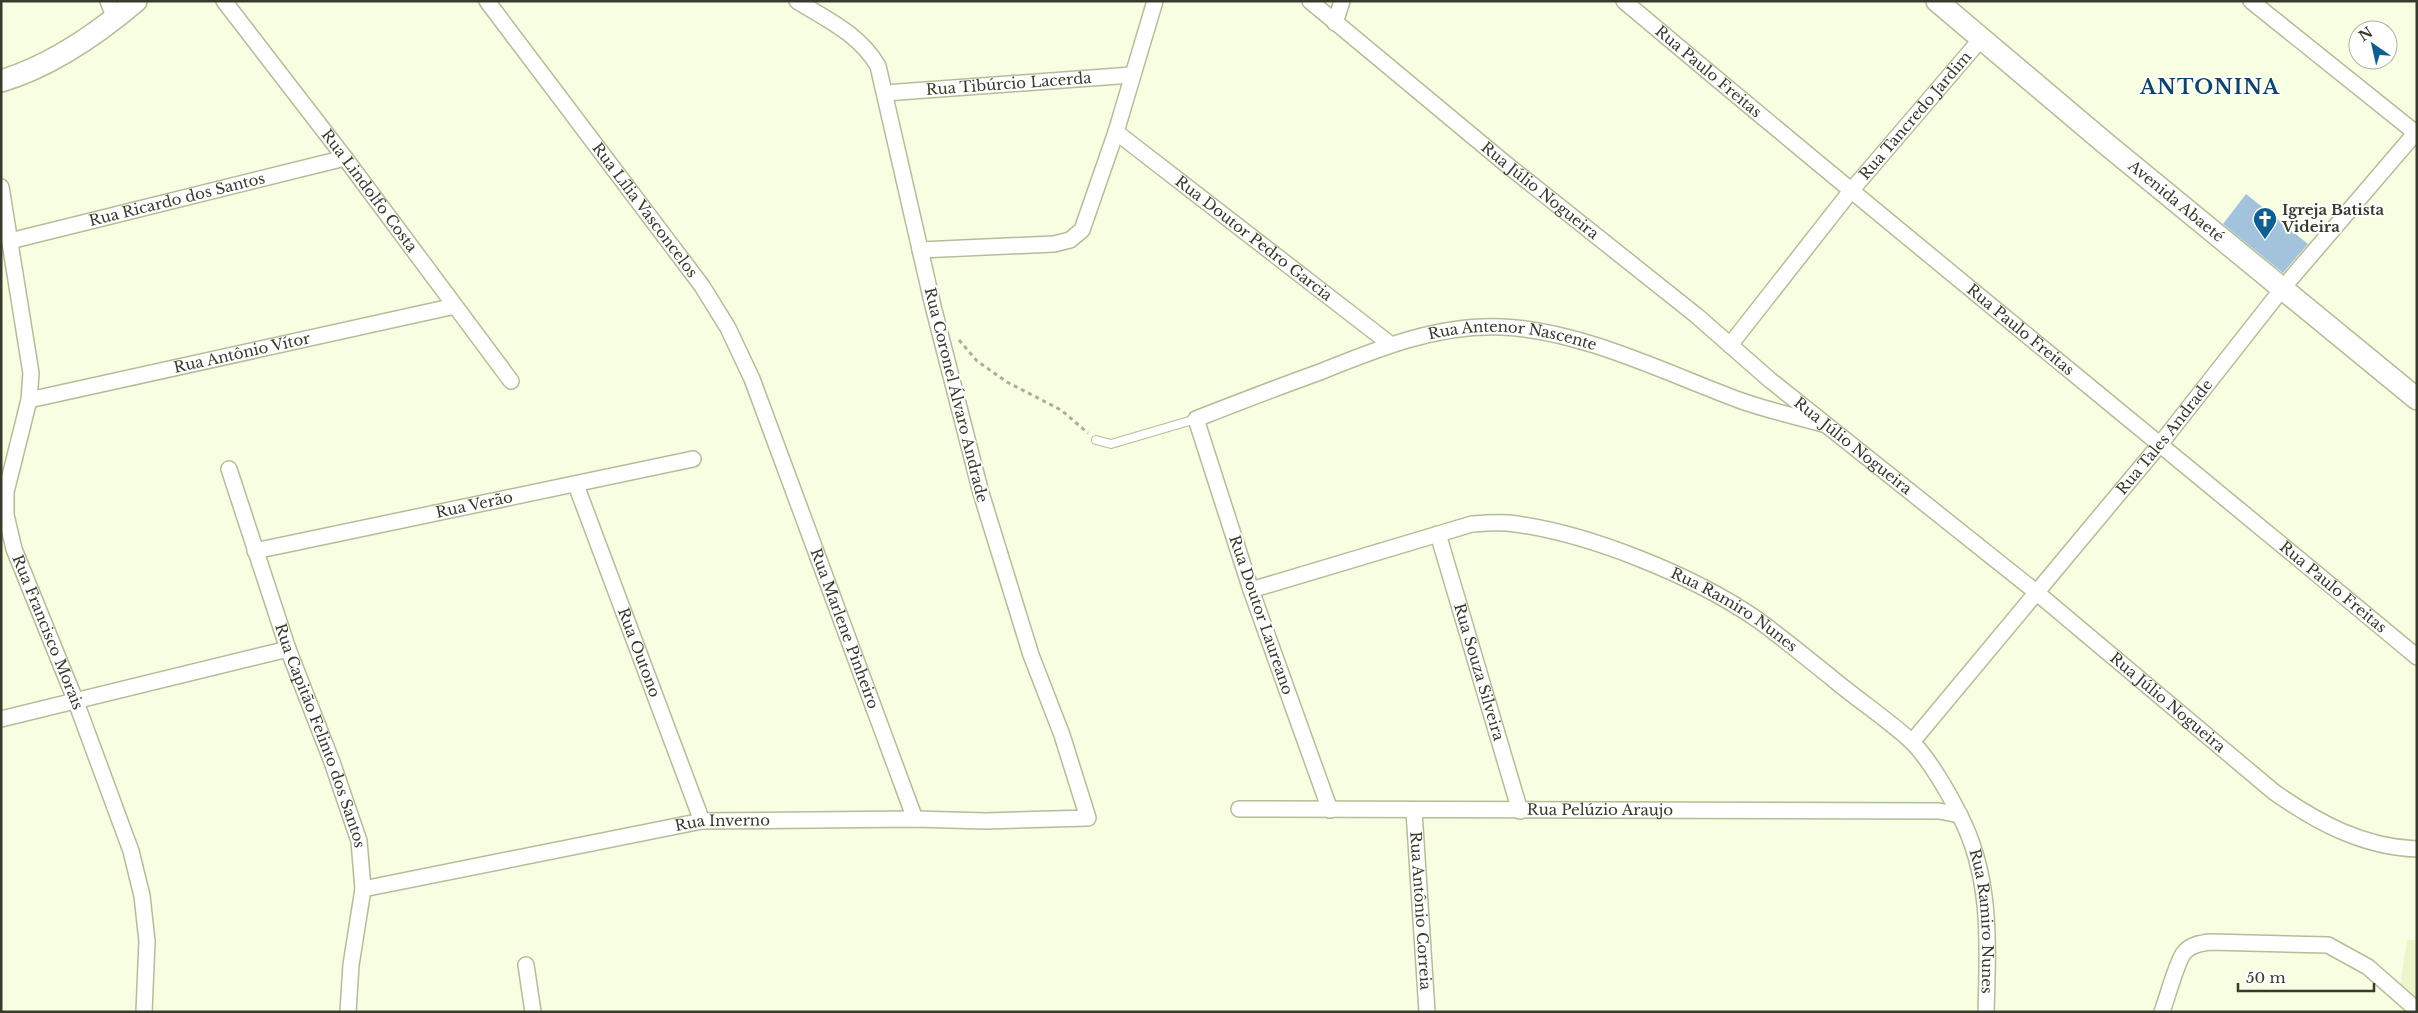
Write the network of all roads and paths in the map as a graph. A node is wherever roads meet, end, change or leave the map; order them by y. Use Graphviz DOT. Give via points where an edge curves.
graph roads {
  1 [pos="136,1"];
  2 [pos="224,1"];
  3 [pos="487,1"];
  4 [pos="797,1"];
  5 [pos="1155,1"];
  6 [pos="1310,1"];
  7 [pos="1342,1"];
  8 [pos="1624,1"];
  9 [pos="1937,1"];
  10 [pos="2250,1"];
  11 [pos="112,10"];
  12 [pos="1335,23"];
  13 [pos="1981,39"];
  14 [pos="1132,76"];
  15 [pos="1,81"];
  16 [pos="885,92"];
  17 [pos="1116,132"];
  18 [pos="2416,133"];
  19 [pos="345,158"];
  20 [pos="1,187"];
  21 [pos="1850,192"];
  22 [pos="10,241"];
  23 [pos="920,250"];
  24 [pos="2282,289"];
  25 [pos="455,306"];
  26 [pos="952,333"];
  27 [pos="1390,344"];
  28 [pos="1730,345"];
  29 [pos="511,381"];
  30 [pos="29,400"];
  31 [pos="2417,400"];
  32 [pos="1196,419"];
  33 [pos="1830,426"];
  34 [pos="774,437"];
  35 [pos="1096,440"];
  36 [pos="2161,444"];
  37 [pos="692,459"];
  38 [pos="229,469"];
  39 [pos="576,485"];
  40 [pos="1438,534"];
  41 [pos="254,551"];
  42 [pos="1251,590"];
  43 [pos="2036,592"];
  44 [pos="288,649"];
  45 [pos="2417,657"];
  46 [pos="76,702"];
  47 [pos="1,719"];
  48 [pos="1912,742"];
  49 [pos="1239,809"];
  50 [pos="1330,810"];
  51 [pos="1414,811"];
  52 [pos="1520,811"];
  53 [pos="1960,814"];
  54 [pos="1088,818"];
  55 [pos="915,820"];
  56 [pos="702,821"];
  57 [pos="2417,849"];
  58 [pos="363,889"];
  59 [pos="526,965"];
  60 [pos="2417,1010"];
  61 [pos="144,1012"];
  62 [pos="348,1012"];
  63 [pos="533,1012"];
  64 [pos="1427,1012"];
  65 [pos="1986,1012"];
  66 [pos="2162,1012"];
  1 -- 11 [label="street"];
  2 -- 19 [label="street, Rua Lindolfo Costa"];
  3 -- 34 [label="street, Rua Lília Vasconcelos" via="702,286 728,328"];
  4 -- 16 [label="street, Rua Coronel Álvaro Andrade" via="852,34 868,50 878,66"];
  5 -- 14 [label="street"];
  6 -- 12 [label="street, Rua Júlio Nogueira"];
  7 -- 12 [label="street"];
  8 -- 21 [label="street, Rua Paulo Freitas"];
  9 -- 13 [label="street, Avenida Abaeté"];
  10 -- 18 [label="street"];
  11 -- 15 [label="street" via="72,48 35,69"];
  12 -- 28 [label="street, Rua Júlio Nogueira"];
  13 -- 21 [label="street, Rua Tancredo Jardim"];
  13 -- 24 [label="street, Avenida Abaeté"];
  14 -- 16 [label="street, Rua Tibúrcio Lacerda"];
  14 -- 17 [label="street"];
  16 -- 23 [label="street, Rua Coronel Álvaro Andrade"];
  17 -- 23 [label="street" via="1082,230 1070,240 1054,244"];
  17 -- 27 [label="street, Rua Doutor Pedro Garcia"];
  18 -- 24 [label="street, Rua Tales Andrade"];
  19 -- 22 [label="street, Rua Ricardo dos Santos"];
  19 -- 25 [label="street, Rua Lindolfo Costa"];
  20 -- 22 [label="street, Rua Francisco Morais"];
  21 -- 28 [label="street, Rua Tancredo Jardim"];
  21 -- 36 [label="street, Rua Paulo Freitas"];
  22 -- 30 [label="street, Rua Francisco Morais" via="32,374"];
  23 -- 54 [label="street, Rua Coronel Álvaro Andrade" via="981,493 1031,655 1062,735"];
  24 -- 31 [label="street, Avenida Abaeté"];
  24 -- 36 [label="street, Rua Tales Andrade"];
  25 -- 29 [label="street, Rua Lindolfo Costa"];
  25 -- 30 [label="street, Rua Antônio Vítor"];
  26 -- 35 [label="path" via="977,360 1007,382 1061,410"];
  27 -- 32 [label="street, Rua Antenor Nascente"];
  27 -- 33 [label="street, Rua Antenor Nascente" via="1475,328 1534,331 1581,341 1740,400"];
  28 -- 33 [label="street, Rua Júlio Nogueira"];
  30 -- 46 [label="street, Rua Francisco Morais" via="6,492 6,515 14,549"];
  32 -- 35 [label="lane" via="1111,444"];
  32 -- 42 [label="street, Rua Doutor Laureano"];
  33 -- 43 [label="street, Rua Júlio Nogueira"];
  34 -- 55 [label="street, Rua Marlene Pinheiro"];
  36 -- 43 [label="street, Rua Tales Andrade"];
  36 -- 45 [label="street, Rua Paulo Freitas"];
  37 -- 39 [label="street, Rua Verão"];
  38 -- 41 [label="street, Rua Capitão Felinto dos Santos"];
  39 -- 41 [label="street, Rua Verão"];
  39 -- 56 [label="street, Rua Outono"];
  40 -- 42 [label="street, Rua Ramiro Nunes"];
  40 -- 48 [label="street, Rua Ramiro Nunes" via="1472,524 1506,523 1549,530 1663,568 1757,620"];
  40 -- 52 [label="street, Rua Souza Silveira"];
  41 -- 44 [label="street, Rua Capitão Felinto dos Santos"];
  42 -- 50 [label="street, Rua Doutor Laureano"];
  43 -- 48 [label="street, Rua Tales Andrade"];
  43 -- 57 [label="street, Rua Júlio Nogueira" via="2226,754 2309,816 2348,836 2398,848"];
  44 -- 46 [label="street"];
  44 -- 58 [label="street, Rua Capitão Felinto dos Santos" via="360,841"];
  46 -- 47 [label="street"];
  46 -- 61 [label="street, Rua Francisco Morais" via="131,851 142,896 148,941"];
  48 -- 53 [label="street, Rua Ramiro Nunes"];
  49 -- 50 [label="street, Rua Pelúzio Araujo"];
  50 -- 51 [label="street, Rua Pelúzio Araujo"];
  51 -- 52 [label="street, Rua Pelúzio Araujo"];
  51 -- 64 [label="street, Rua Antônio Correia"];
  52 -- 53 [label="street, Rua Pelúzio Araujo" via="1930,811"];
  53 -- 65 [label="street, Rua Ramiro Nunes" via="1985,889 1988,922"];
  54 -- 55 [label="street, Rua Inverno" via="986,822"];
  55 -- 56 [label="street, Rua Inverno"];
  56 -- 58 [label="street, Rua Inverno"];
  58 -- 62 [label="street, Rua Capitão Felinto dos Santos" via="351,965"];
  59 -- 63 [label="street"];
  60 -- 66 [label="street" via="2368,967 2328,945 2211,942 2190,947 2182,955"];
}
